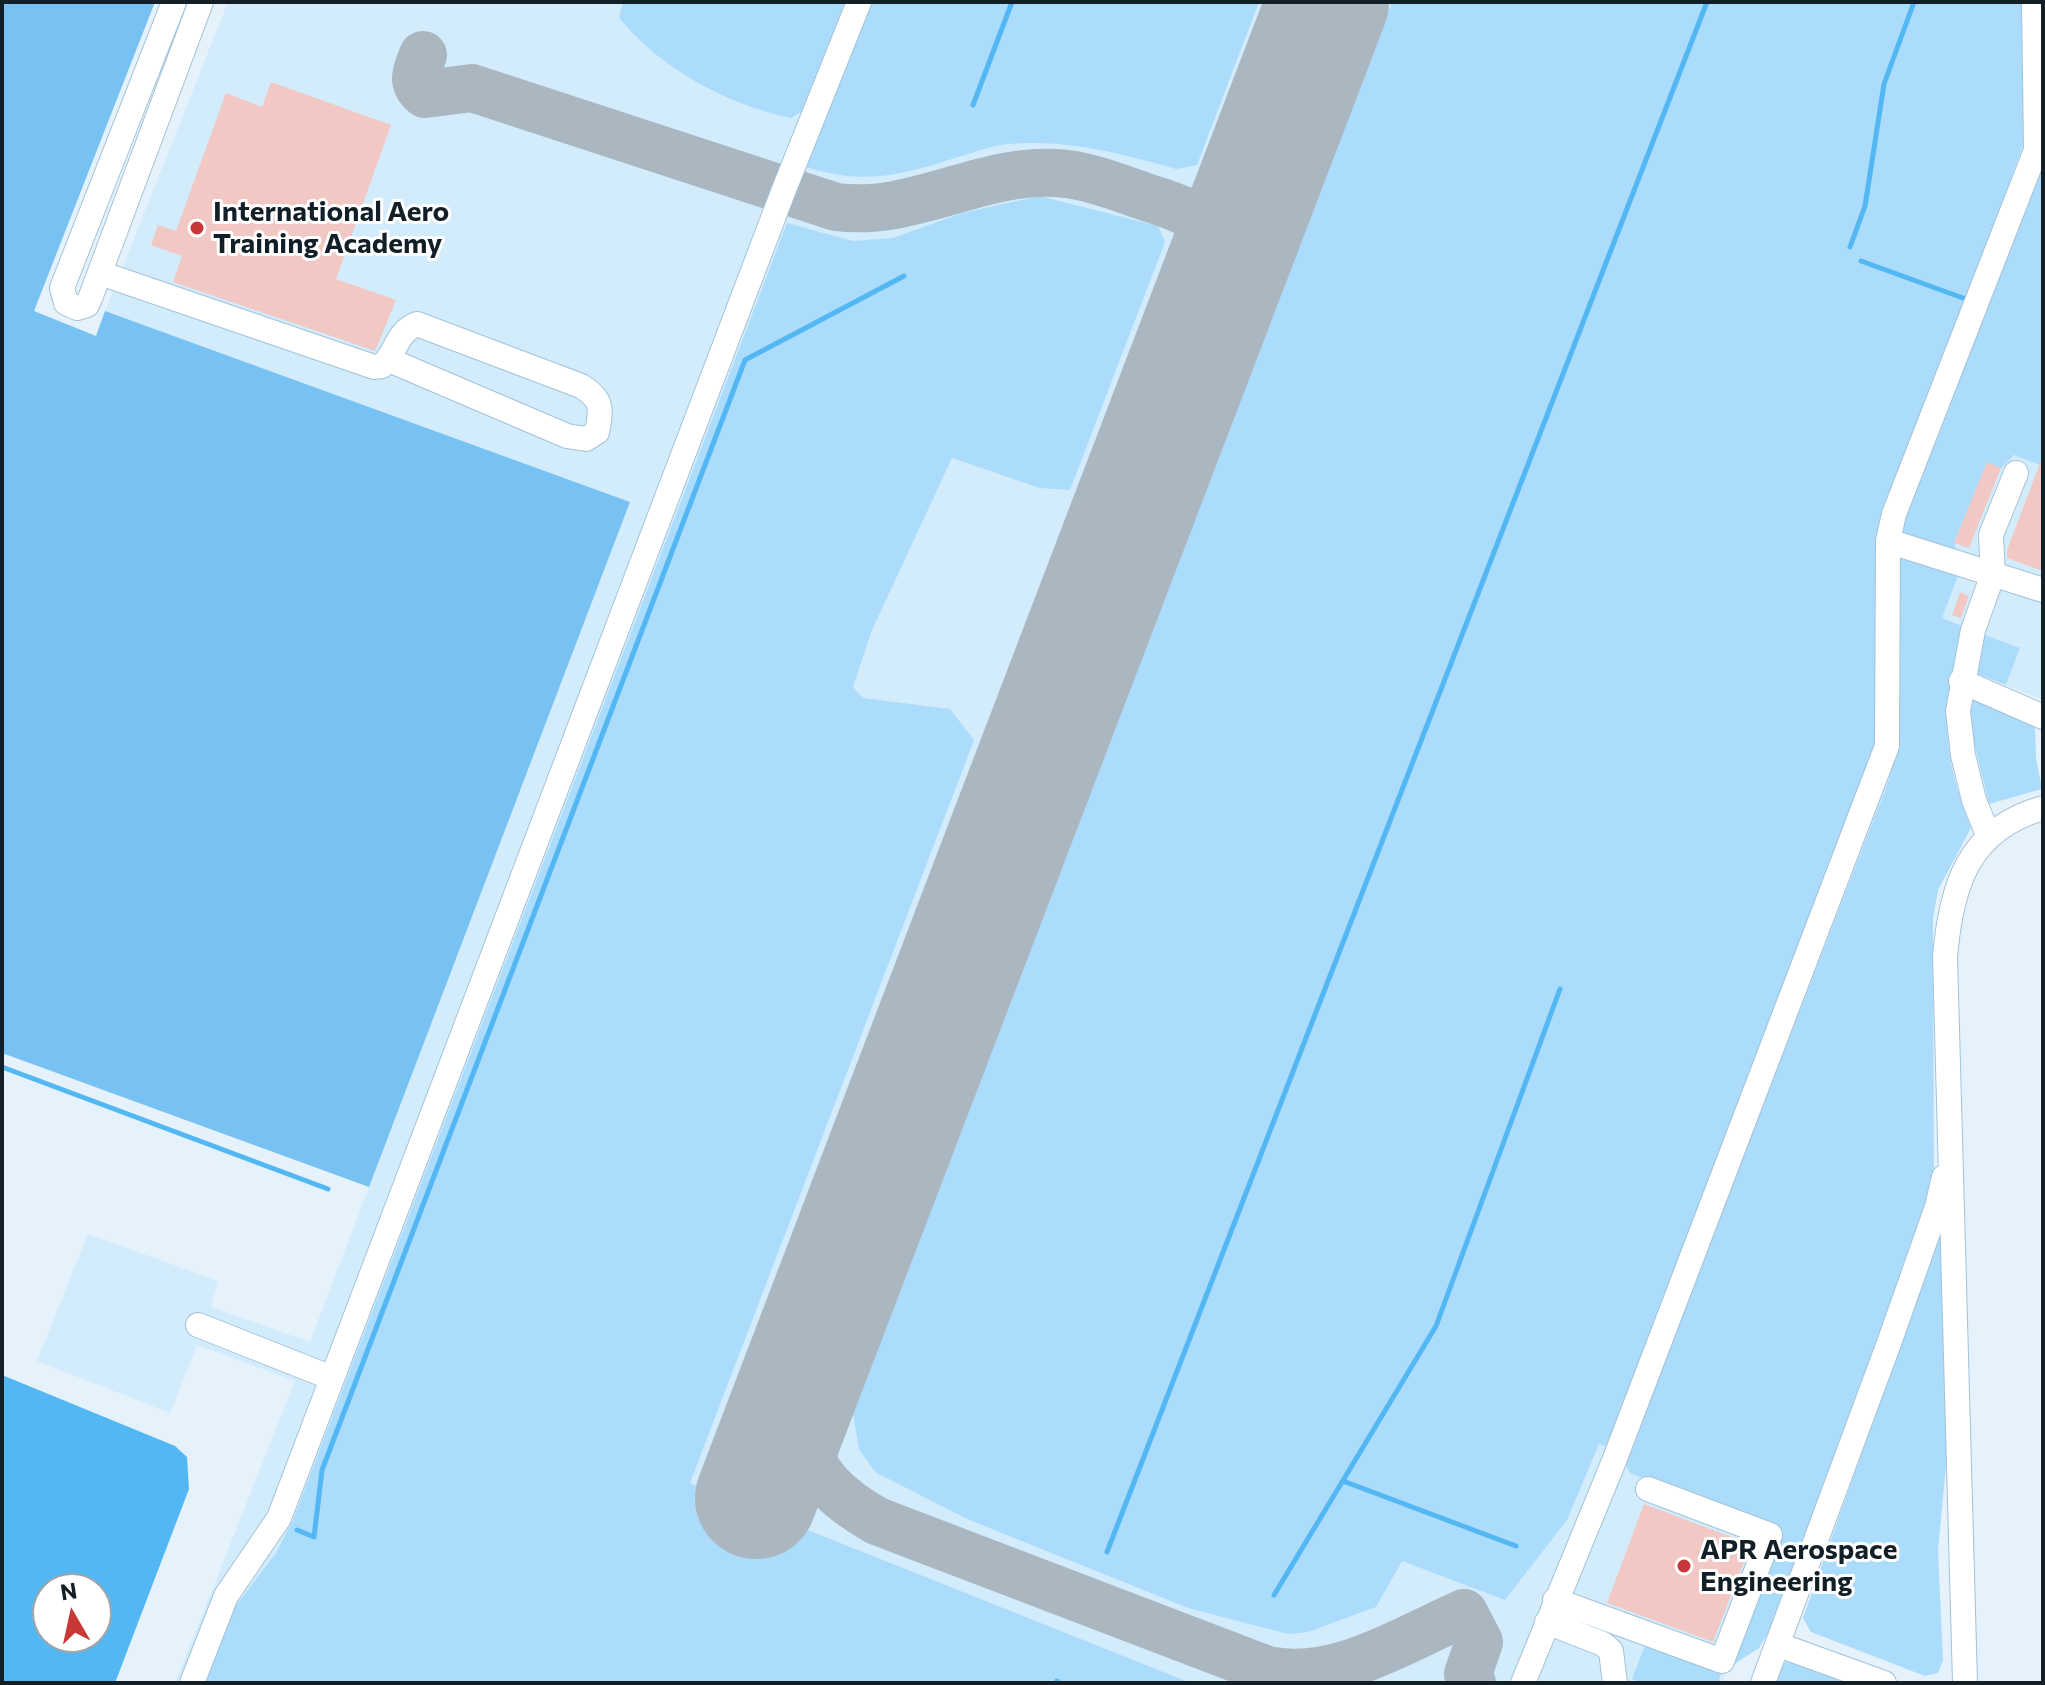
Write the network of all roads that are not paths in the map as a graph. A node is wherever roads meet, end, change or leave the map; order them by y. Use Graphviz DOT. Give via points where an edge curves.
graph roads {
  1 [pos="174,2"];
  2 [pos="201,2"];
  3 [pos="859,2"];
  4 [pos="2034,2"];
  5 [pos="100,273"];
  6 [pos="389,360"];
  7 [pos="2016,473"];
  8 [pos="1888,541"];
  9 [pos="1993,574"];
  10 [pos="2043,590"];
  11 [pos="1961,681"];
  12 [pos="2043,717"];
  13 [pos="2043,808"];
  14 [pos="1988,835"];
  15 [pos="1948,1158"];
  16 [pos="198,1325"];
  17 [pos="332,1378"];
  18 [pos="1648,1489"];
  19 [pos="1551,1611"];
  20 [pos="1779,1645"];
  21 [pos="1961,1677"];
  22 [pos="192,1683"];
  23 [pos="1523,1683"];
  24 [pos="1615,1683"];
  25 [pos="1764,1683"];
  26 [pos="1884,1683"];
  1 -- 5 [label="street" via="62,288 66,303 87,305"];
  2 -- 5 [label="street"];
  3 -- 17 [label="street"];
  4 -- 8 [label="street" via="2036,150"];
  5 -- 6 [label="street" via="363,365 382,366"];
  6 -- 6 [label="street" via="398,338 417,324 581,386 602,407 597,432 586,439 567,436"];
  7 -- 9 [label="street" via="1991,535"];
  8 -- 9 [label="street"];
  8 -- 19 [label="street" via="1887,746 1614,1461"];
  9 -- 10 [label="street"];
  9 -- 11 [label="street"];
  11 -- 12 [label="street"];
  11 -- 14 [label="street" via="1963,755"];
  13 -- 14 [label="street"];
  14 -- 15 [label="street" via="1966,866 1947,929"];
  15 -- 20 [label="street" via="1937,1207"];
  15 -- 21 [label="street" via="1955,1219"];
  16 -- 17 [label="street"];
  17 -- 22 [label="street" via="279,1518 226,1596"];
  18 -- 19 [label="street" via="1770,1535 1722,1661"];
  19 -- 23 [label="street"];
  19 -- 24 [label="street" via="1611,1651"];
  20 -- 25 [label="street"];
  20 -- 26 [label="street"];
}
